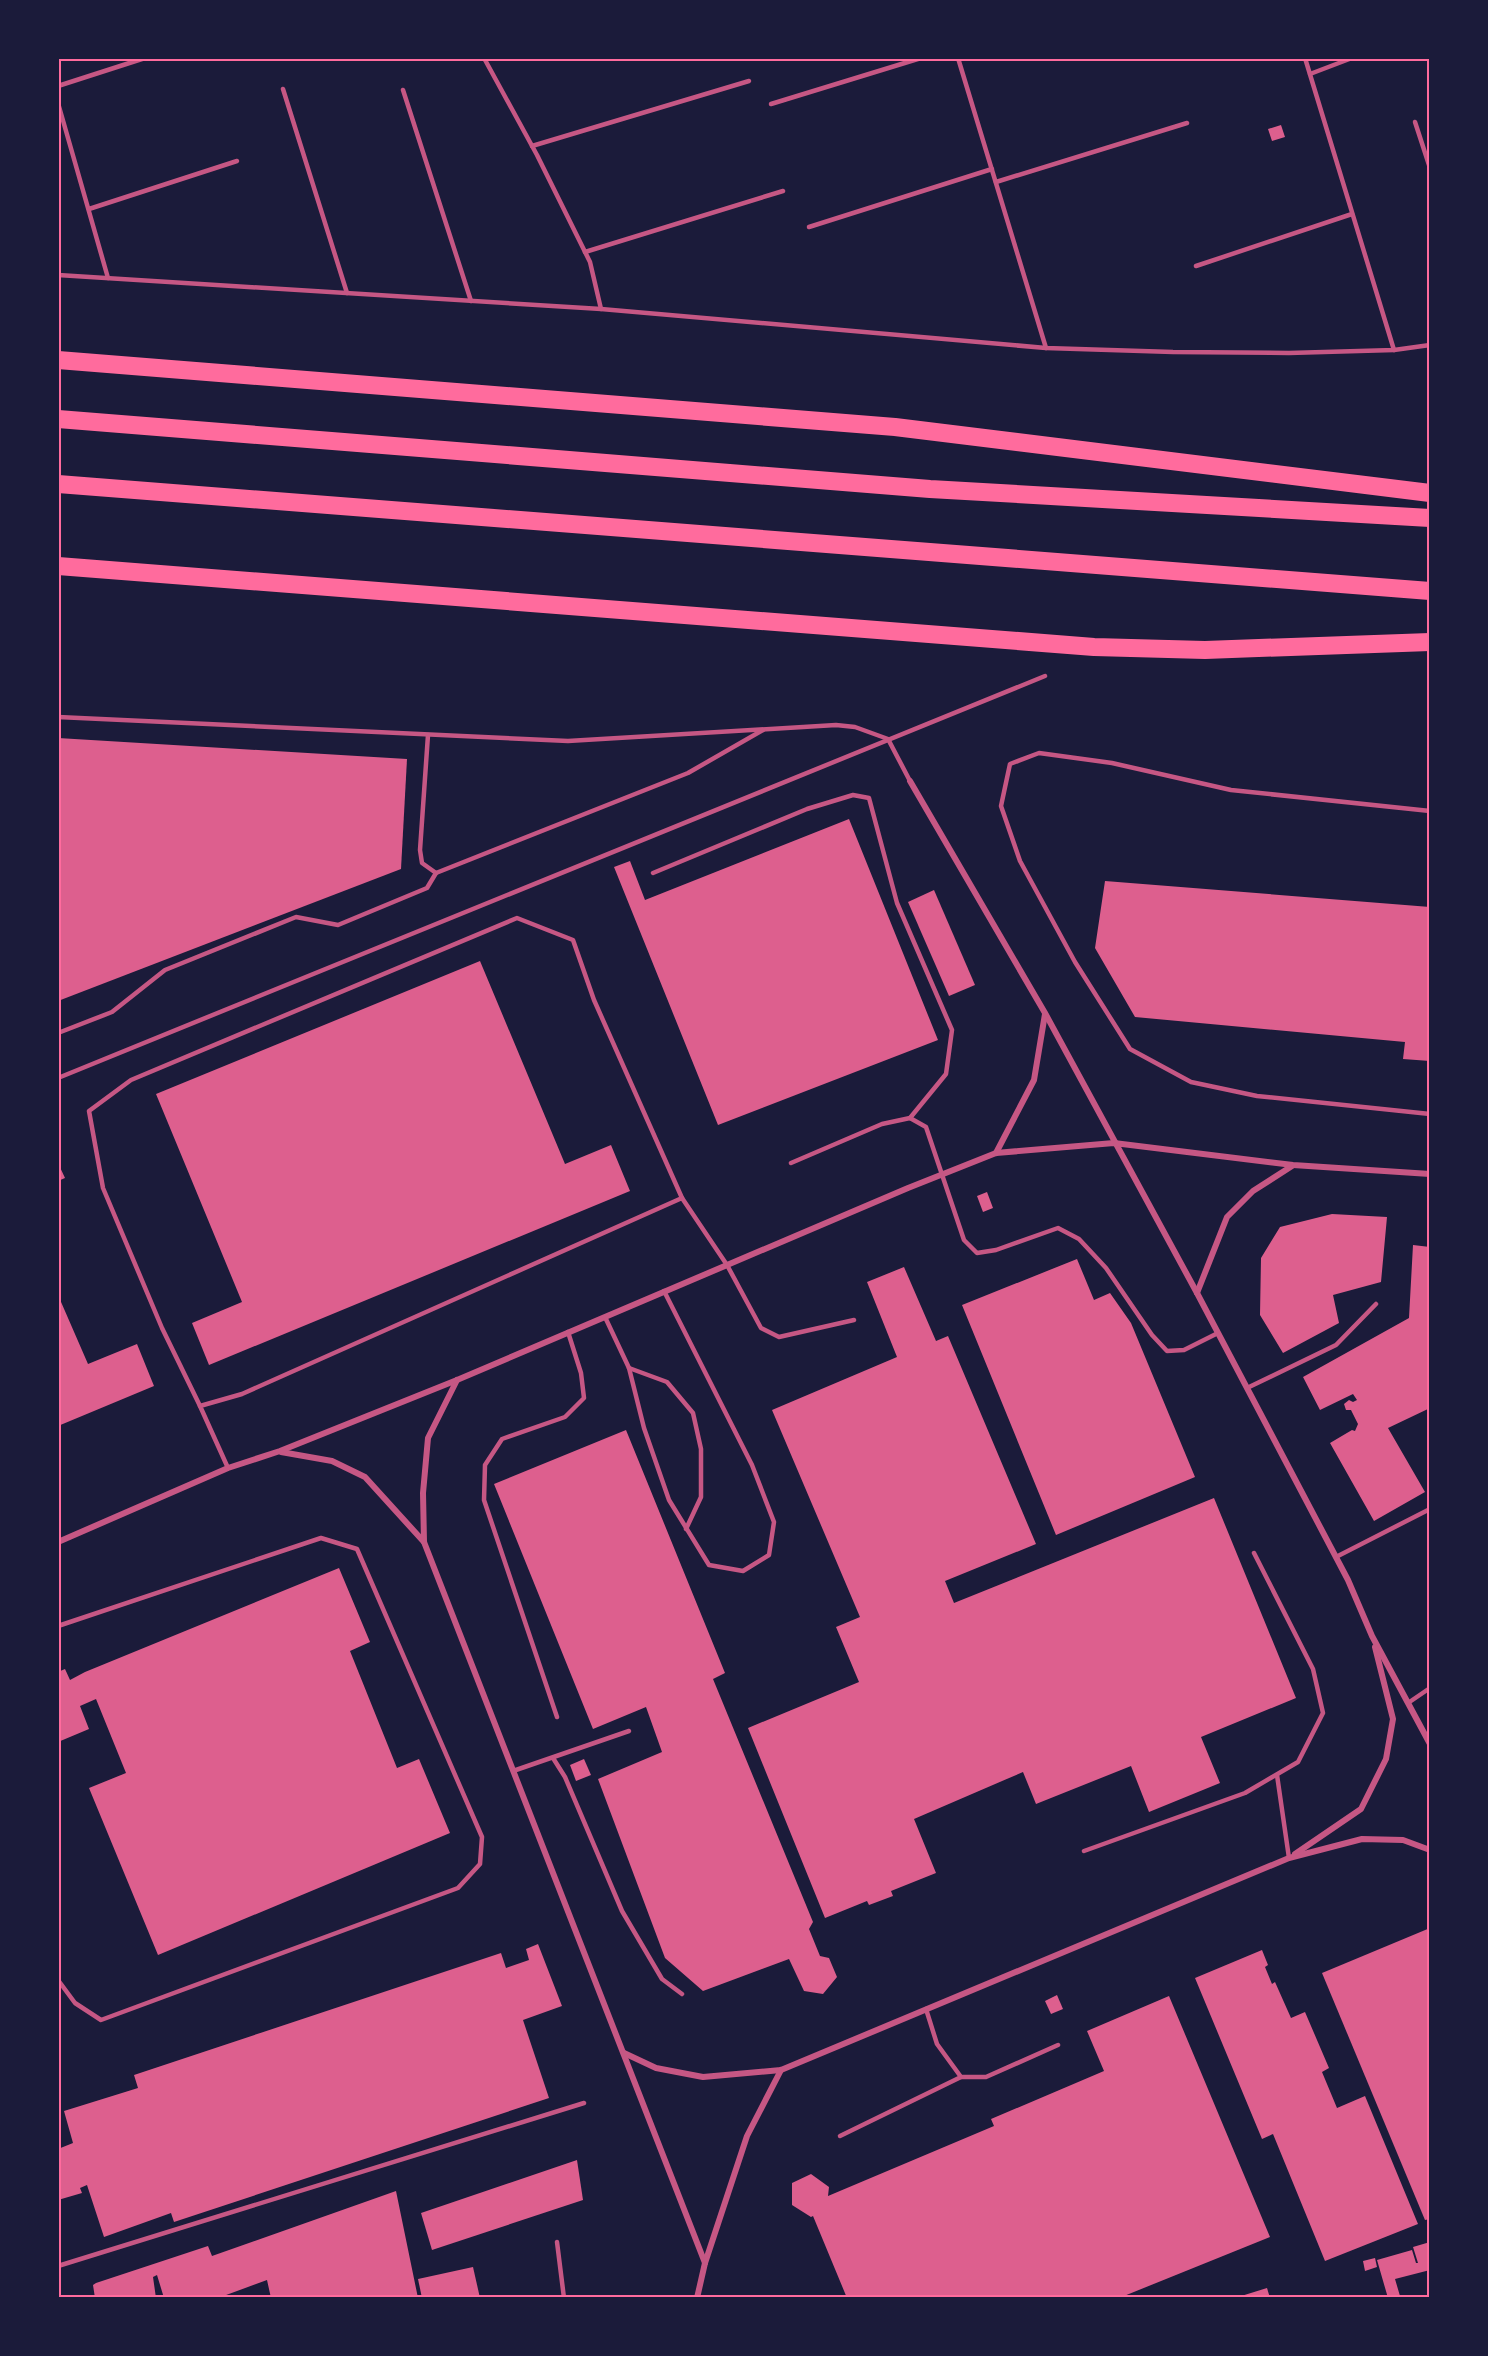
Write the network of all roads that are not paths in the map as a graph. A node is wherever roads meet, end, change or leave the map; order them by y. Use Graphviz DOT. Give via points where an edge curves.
graph roads {
  1 [pos="145,58"];
  2 [pos="484,58"];
  3 [pos="921,58"];
  4 [pos="1305,58"];
  5 [pos="1352,58"];
  6 [pos="960,59"];
  7 [pos="1310,74"];
  8 [pos="749,81"];
  9 [pos="58,86"];
  10 [pos="283,89"];
  11 [pos="403,90"];
  12 [pos="58,103"];
  13 [pos="771,104"];
  14 [pos="1415,122"];
  15 [pos="1187,123"];
  16 [pos="532,146"];
  17 [pos="237,161"];
  18 [pos="1430,168"];
  19 [pos="992,169"];
  20 [pos="996,182"];
  21 [pos="783,191"];
  22 [pos="89,209"];
  23 [pos="1352,214"];
  24 [pos="809,226"];
  25 [pos="585,252"];
  26 [pos="1196,266"];
  27 [pos="58,275"];
  28 [pos="108,278"];
  29 [pos="347,293"];
  30 [pos="471,301"];
  31 [pos="601,309"];
  32 [pos="1430,345"];
  33 [pos="1046,348"];
  34 [pos="1394,350"];
  35 [pos="58,360"];
  36 [pos="58,419"];
  37 [pos="58,484"];
  38 [pos="1430,493"];
  39 [pos="1430,518"];
  40 [pos="58,566"];
  41 [pos="1430,591"];
  42 [pos="1430,642"];
  43 [pos="1045,676"];
  44 [pos="58,717"];
  45 [pos="765,728"];
  46 [pos="428,735"];
  47 [pos="888,739"];
  48 [pos="910,781"];
  49 [pos="1430,811"];
  50 [pos="436,873"];
  51 [pos="653,873"];
  52 [pos="1045,1013"];
  53 [pos="58,1033"];
  54 [pos="58,1078"];
  55 [pos="1430,1114"];
  56 [pos="910,1118"];
  57 [pos="1114,1143"];
  58 [pos="996,1153"];
  59 [pos="791,1163"];
  60 [pos="1293,1165"];
  61 [pos="1430,1174"];
  62 [pos="940,1175"];
  63 [pos="682,1198"];
  64 [pos="727,1265"];
  65 [pos="664,1291"];
  66 [pos="1197,1293"];
  67 [pos="1376,1304"];
  68 [pos="606,1317"];
  69 [pos="854,1320"];
  70 [pos="568,1332"];
  71 [pos="1218,1333"];
  72 [pos="629,1368"];
  73 [pos="457,1380"];
  74 [pos="1247,1388"];
  75 [pos="200,1407"];
  76 [pos="280,1451"];
  77 [pos="228,1468"];
  78 [pos="1430,1509"];
  79 [pos="686,1529"];
  80 [pos="58,1542"];
  81 [pos="424,1542"];
  82 [pos="1254,1553"];
  83 [pos="1336,1557"];
  84 [pos="58,1626"];
  85 [pos="1372,1636"];
  86 [pos="1430,1688"];
  87 [pos="1408,1703"];
  88 [pos="557,1717"];
  89 [pos="629,1731"];
  90 [pos="1430,1744"];
  91 [pos="553,1758"];
  92 [pos="513,1771"];
  93 [pos="1277,1774"];
  94 [pos="1430,1850"];
  95 [pos="1084,1851"];
  96 [pos="1289,1858"];
  97 [pos="58,1980"];
  98 [pos="682,1994"];
  99 [pos="926,2009"];
  100 [pos="1058,2045"];
  101 [pos="623,2053"];
  102 [pos="781,2070"];
  103 [pos="961,2077"];
  104 [pos="585,2103"];
  105 [pos="840,2136"];
  106 [pos="556,2242"];
  107 [pos="705,2263"];
  108 [pos="58,2266"];
  109 [pos="698,2297"];
  110 [pos="564,2298"];
  1 -- 9 [label="lane"];
  2 -- 16 [label="lane"];
  3 -- 13 [label="lane"];
  4 -- 7 [label="lane"];
  5 -- 7 [label="lane"];
  6 -- 19 [label="lane"];
  7 -- 23 [label="lane"];
  8 -- 16 [label="lane"];
  10 -- 29 [label="lane"];
  11 -- 30 [label="lane"];
  12 -- 22 [label="lane"];
  14 -- 18 [label="lane"];
  15 -- 20 [label="lane"];
  16 -- 25 [label="lane"];
  17 -- 22 [label="lane"];
  19 -- 20 [label="lane"];
  19 -- 24 [label="lane"];
  20 -- 33 [label="lane"];
  21 -- 25 [label="lane"];
  22 -- 28 [label="lane"];
  23 -- 26 [label="lane"];
  23 -- 34 [label="lane"];
  25 -- 31 [label="lane"];
  27 -- 28 [label="lane"];
  28 -- 29 [label="lane"];
  29 -- 30 [label="lane"];
  30 -- 31 [label="lane"];
  31 -- 33 [label="lane"];
  32 -- 34 [label="lane"];
  33 -- 34 [label="lane" via="1289,353"];
  35 -- 38 [label="highway" via="895,427"];
  36 -- 39 [label="highway" via="930,489"];
  37 -- 41 [label="highway"];
  40 -- 42 [label="highway" via="1094,647 1205,650"];
  43 -- 47 [label="lane"];
  44 -- 46 [label="lane"];
  45 -- 46 [label="lane" via="568,741"];
  45 -- 47 [label="lane" via="836,725 855,727"];
  45 -- 50 [label="lane" via="688,773"];
  46 -- 50 [label="lane" via="420,850 422,863"];
  47 -- 48 [label="lane"];
  47 -- 54 [label="lane"];
  48 -- 52 [label="street"];
  49 -- 55 [label="lane" via="1231,790 1112,763 1039,753 1010,764 1000,806 1020,861 1075,962 1130,1049 1191,1082 1257,1096"];
  50 -- 53 [label="lane" via="427,888 338,925 296,917 165,970 112,1012"];
  51 -- 56 [label="lane" via="807,809 853,795 869,798 897,903 952,1030 946,1074"];
  52 -- 57 [label="street"];
  52 -- 58 [label="street" via="1034,1080"];
  56 -- 59 [label="lane" via="882,1124"];
  56 -- 62 [label="lane" via="926,1127"];
  57 -- 58 [label="street"];
  57 -- 60 [label="street"];
  57 -- 66 [label="street"];
  58 -- 62 [label="street"];
  60 -- 61 [label="street"];
  60 -- 66 [label="street" via="1253,1191 1227,1217"];
  62 -- 64 [label="street"];
  62 -- 71 [label="lane" via="964,1240 977,1253 1058,1228 1079,1239 1106,1268 1167,1351 1184,1350"];
  63 -- 64 [label="lane"];
  63 -- 75 [label="lane" via="242,1394"];
  63 -- 75 [label="lane" via="594,1000 573,940 517,918 131,1080 89,1111 103,1188"];
  64 -- 65 [label="street"];
  64 -- 69 [label="lane" via="761,1328 779,1337"];
  65 -- 68 [label="street"];
  65 -- 79 [label="lane" via="752,1466 774,1522 769,1554 743,1570 709,1565"];
  66 -- 71 [label="street"];
  67 -- 74 [label="lane" via="1336,1345"];
  68 -- 70 [label="street"];
  68 -- 72 [label="lane"];
  70 -- 73 [label="street"];
  70 -- 88 [label="lane" via="584,1398 566,1417 502,1439 485,1465 484,1500"];
  71 -- 74 [label="street"];
  72 -- 79 [label="lane" via="644,1428 669,1500"];
  72 -- 79 [label="lane" via="667,1382 693,1413 701,1449 701,1497"];
  73 -- 76 [label="street"];
  73 -- 81 [label="street" via="428,1438"];
  74 -- 83 [label="street"];
  75 -- 77 [label="lane"];
  76 -- 77 [label="street"];
  76 -- 81 [label="street" via="332,1461 365,1477"];
  77 -- 80 [label="street"];
  78 -- 83 [label="lane"];
  81 -- 92 [label="street"];
  82 -- 93 [label="lane" via="1313,1669 1323,1713 1298,1762"];
  83 -- 85 [label="street"];
  84 -- 97 [label="lane" via="321,1538 357,1549 482,1837 480,1864 458,1888 101,2020 75,2003"];
  85 -- 87 [label="street"];
  85 -- 96 [label="street" via="1393,1719 1386,1759 1361,1809"];
  86 -- 87 [label="lane"];
  87 -- 90 [label="street"];
  89 -- 91 [label="lane"];
  91 -- 92 [label="lane"];
  91 -- 98 [label="lane" via="565,1777 622,1911 662,1979"];
  92 -- 101 [label="street"];
  93 -- 95 [label="lane" via="1245,1794"];
  93 -- 96 [label="lane"];
  94 -- 96 [label="street" via="1403,1840 1362,1839"];
  96 -- 99 [label="street"];
  99 -- 102 [label="street"];
  99 -- 103 [label="lane" via="937,2044"];
  100 -- 103 [label="lane" via="986,2077"];
  101 -- 102 [label="street" via="656,2068 704,2077"];
  101 -- 107 [label="street"];
  102 -- 107 [label="street" via="747,2136"];
  103 -- 105 [label="lane"];
  104 -- 108 [label="lane"];
  106 -- 110 [label="lane"];
  107 -- 109 [label="street"];
}
